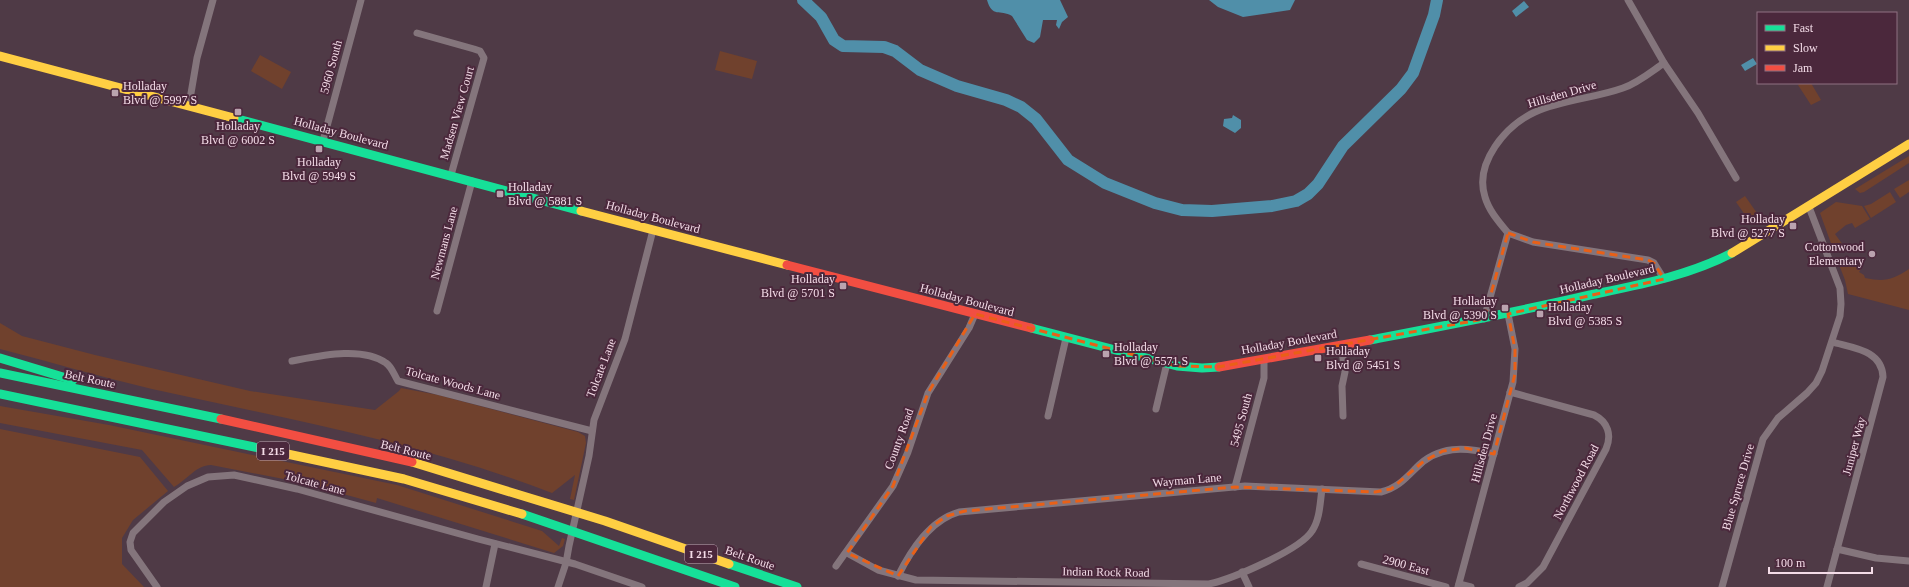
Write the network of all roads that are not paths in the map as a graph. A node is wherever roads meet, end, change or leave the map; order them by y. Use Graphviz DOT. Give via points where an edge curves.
graph roads {
  1 [pos="213,0"];
  2 [pos="361,0"];
  3 [pos="1628,0"];
  4 [pos="417,33"];
  5 [pos="0,56"];
  6 [pos="1664,63"];
  7 [pos="189,105"];
  8 [pos="323,141"];
  9 [pos="1909,144"];
  10 [pos="451,175"];
  11 [pos="1736,178"];
  12 [pos="472,180"];
  13 [pos="1810,207"];
  14 [pos="653,230"];
  15 [pos="1508,233"];
  16 [pos="1664,279"];
  17 [pos="437,311"];
  18 [pos="975,314"];
  19 [pos="1508,314"];
  20 [pos="1484,319"];
  21 [pos="1066,338"];
  22 [pos="1832,342"];
  23 [pos="1341,345"];
  24 [pos="0,358"];
  25 [pos="1264,359"];
  26 [pos="292,360"];
  27 [pos="1167,363"];
  28 [pos="0,372"];
  29 [pos="1510,392"];
  30 [pos="0,394"];
  31 [pos="157,405"];
  32 [pos="1156,409"];
  33 [pos="1048,416"];
  34 [pos="1342,416"];
  35 [pos="592,431"];
  36 [pos="1494,454"];
  37 [pos="1235,487"];
  38 [pos="1322,489"];
  39 [pos="495,544"];
  40 [pos="1837,549"];
  41 [pos="847,553"];
  42 [pos="1909,561"];
  43 [pos="566,563"];
  44 [pos="1361,564"];
  45 [pos="836,566"];
  46 [pos="1242,572"];
  47 [pos="898,576"];
  48 [pos="1459,585"];
  49 [pos="157,587"];
  50 [pos="486,587"];
  51 [pos="558,587"];
  52 [pos="642,587"];
  53 [pos="735,587"];
  54 [pos="797,587"];
  55 [pos="1249,587"];
  56 [pos="1446,587"];
  57 [pos="1471,587"];
  58 [pos="1519,587"];
  59 [pos="1722,587"];
  60 [pos="1827,587"];
  1 -- 7 [label="street" via="197,58"];
  2 -- 8 [label="street, 5960 South"];
  3 -- 6 [label="street"];
  4 -- 10 [label="street, Madsen View Court" via="480,51 484,58"];
  5 -- 7 [label="main road, Holladay Boulevard"];
  6 -- 11 [label="street" via="1698,113"];
  6 -- 15 [label="street, Hillsden Drive" via="1624,88 1536,111 1509,129 1490,156 1484,171 1483,184 1487,204"];
  7 -- 8 [label="main road, Holladay Boulevard"];
  8 -- 10 [label="main road, Holladay Boulevard"];
  9 -- 13 [label="main road, Holladay Boulevard"];
  10 -- 12 [label="main road, Holladay Boulevard"];
  12 -- 14 [label="main road, Holladay Boulevard"];
  12 -- 17 [label="street, Newmans Lane"];
  13 -- 16 [label="main road, Holladay Boulevard" via="1722,259"];
  13 -- 22 [label="street, Blue Spruce Drive" via="1841,293 1840,316"];
  14 -- 18 [label="main road, Holladay Boulevard"];
  14 -- 35 [label="street, Tolcate Lane" via="625,339 597,409"];
  15 -- 16 [label="street" via="1532,242 1648,260 1654,263"];
  15 -- 20 [label="street"];
  16 -- 19 [label="main road, Holladay Boulevard"];
  18 -- 21 [label="main road, Holladay Boulevard"];
  18 -- 41 [label="street, County Road" via="969,328 928,393 908,452 893,486"];
  19 -- 20 [label="main road, Holladay Boulevard"];
  19 -- 29 [label="street, Hillsden Drive" via="1515,358"];
  20 -- 23 [label="main road, Holladay Boulevard"];
  21 -- 27 [label="main road, Holladay Boulevard"];
  21 -- 33 [label="street"];
  22 -- 40 [label="street, Juniper Way" via="1872,355 1883,373"];
  22 -- 59 [label="street, Blue Spruce Drive" via="1816,384 1778,418 1763,439"];
  23 -- 25 [label="main road, Holladay Boulevard"];
  23 -- 34 [label="street" via="1345,372 1342,386"];
  24 -- 31 [label="main road"];
  25 -- 27 [label="main road, Holladay Boulevard" via="1210,367 1186,367"];
  25 -- 37 [label="street, 5495 South" via="1264,378"];
  26 -- 35 [label="street, Tolcate Woods Lane" via="343,354 366,356 386,363 398,381"];
  27 -- 32 [label="street"];
  28 -- 31 [label="main road, Belt Route / I 215"];
  29 -- 36 [label="street, Hillsden Drive"];
  29 -- 58 [label="street, Northwood Road" via="1594,415 1604,422 1609,434 1606,449 1543,567 1527,583"];
  30 -- 53 [label="main road, I 215" via="404,479 544,520"];
  31 -- 54 [label="main road, Belt Route / I 215" via="410,462 605,521"];
  35 -- 43 [label="street, Tolcate Lane"];
  36 -- 38 [label="street, Wayman Lane" via="1465,448 1443,451 1429,457 1401,483 1386,491"];
  36 -- 48 [label="street, Hillsden Drive"];
  37 -- 38 [label="street, Wayman Lane"];
  37 -- 47 [label="street, Wayman Lane" via="959,512 942,519 932,527 909,556"];
  38 -- 46 [label="street, Indian Rock Road" via="1317,521 1308,537 1289,550"];
  39 -- 43 [label="street, Tolcate Lane"];
  39 -- 49 [label="street, Tolcate Lane" via="266,482 234,475 216,476 194,482 172,495 132,536 131,550"];
  39 -- 50 [label="street"];
  40 -- 42 [label="street" via="1876,558"];
  40 -- 60 [label="street, Juniper Way"];
  41 -- 45 [label="street, County Road"];
  41 -- 47 [label="street, Indian Rock Road" via="878,570"];
  43 -- 51 [label="street, Tolcate Lane"];
  43 -- 52 [label="street"];
  44 -- 56 [label="street, 2900 East"];
  46 -- 47 [label="street, Indian Rock Road" via="1215,583 1197,585 916,580"];
  46 -- 55 [label="street"];
  48 -- 57 [label="street"];
}
